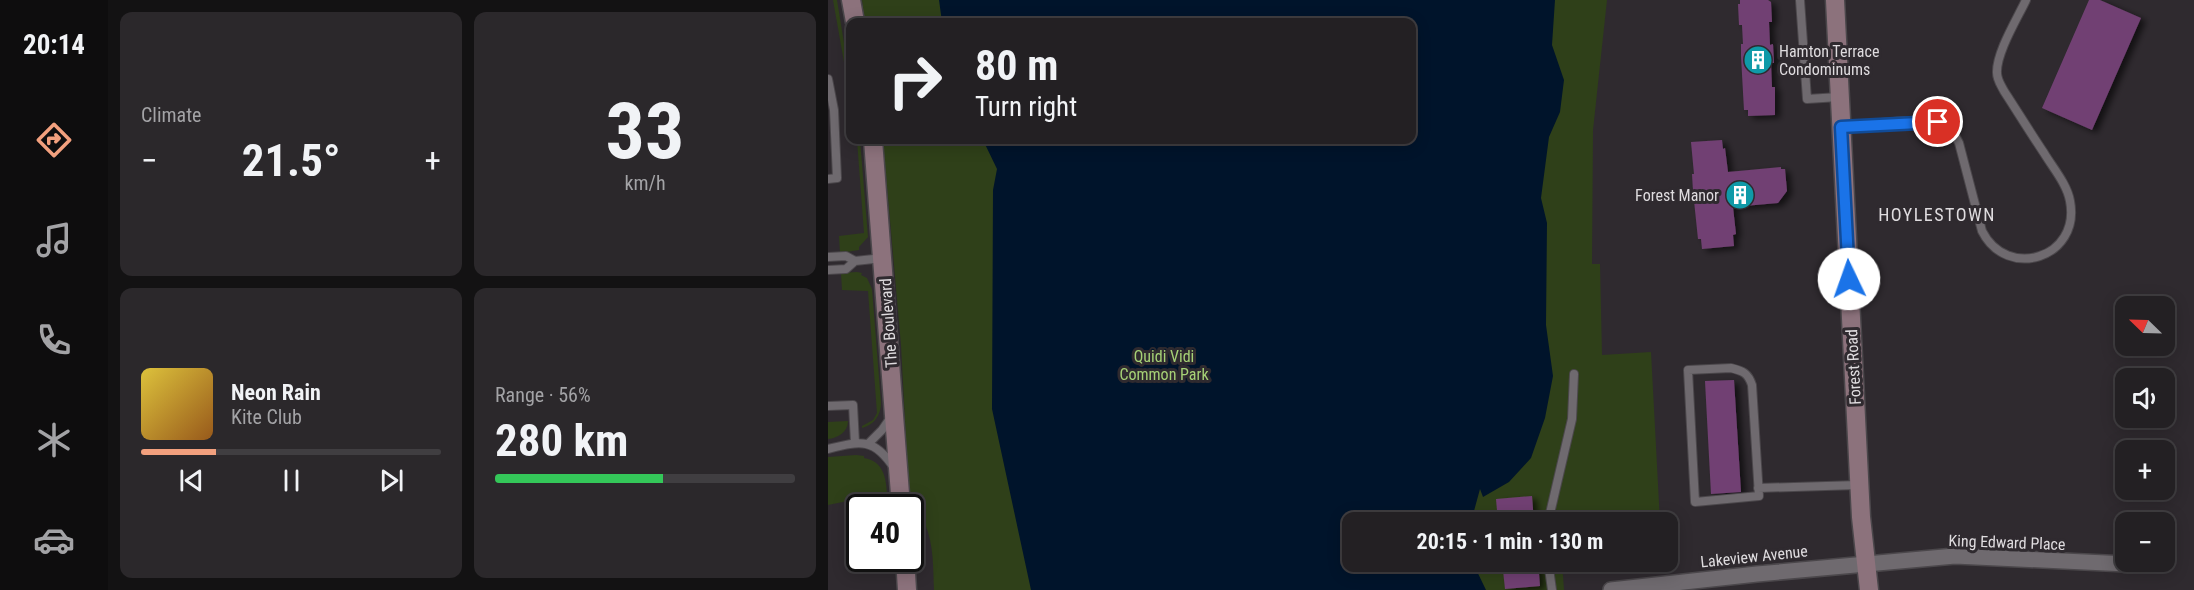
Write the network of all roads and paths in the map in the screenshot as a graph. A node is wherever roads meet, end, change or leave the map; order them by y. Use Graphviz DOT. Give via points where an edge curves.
graph roads {
  1 [pos="851,0"];
  2 [pos="1800,0"];
  3 [pos="1835,0"];
  4 [pos="2026,0"];
  5 [pos="854,18"];
  6 [pos="828,79"];
  7 [pos="1839,97"];
  8 [pos="1841,127"];
  9 [pos="873,144"];
  10 [pos="828,179"];
  11 [pos="828,256"];
  12 [pos="884,258"];
  13 [pos="855,261"];
  14 [pos="828,270"];
  15 [pos="1574,374"];
  16 [pos="894,400"];
  17 [pos="828,406"];
  18 [pos="855,443"];
  19 [pos="869,443"];
  20 [pos="828,449"];
  21 [pos="898,475"];
  22 [pos="1859,484"];
  23 [pos="1758,488"];
  24 [pos="900,494"];
  25 [pos="1550,512"];
  26 [pos="2115,563"];
  27 [pos="1865,564"];
  28 [pos="906,572"];
  29 [pos="1550,572"];
  30 [pos="908,590"];
  31 [pos="1552,590"];
  32 [pos="1611,590"];
  33 [pos="1869,590"];
  1 -- 5 [label="street"];
  2 -- 7 [label="lane" via="1807,99"];
  3 -- 7 [label="street, Forest Road"];
  4 -- 8 [label="lane" via="1997,71 2004,91 2070,198 2067,232 2050,252 2032,259 2017,258 1989,244 1982,231 1959,143 1946,124"];
  6 -- 10 [label="lane" via="834,110 837,178"];
  7 -- 8 [label="street, Forest Road"];
  8 -- 22 [label="street, Forest Road"];
  9 -- 12 [label="street, The Boulevard"];
  11 -- 13 [label="lane" via="846,256"];
  12 -- 13 [label="lane"];
  12 -- 16 [label="street, The Boulevard"];
  13 -- 14 [label="lane" via="846,269"];
  15 -- 25 [label="lane" via="1572,419"];
  16 -- 19 [label="lane" via="890,418"];
  16 -- 21 [label="street, The Boulevard"];
  17 -- 18 [label="lane" via="853,405"];
  18 -- 19 [label="lane"];
  18 -- 20 [label="lane"];
  19 -- 21 [label="lane" via="884,454"];
  21 -- 24 [label="street, The Boulevard"];
  22 -- 23 [label="lane"];
  22 -- 27 [label="street, Forest Road"];
  23 -- 23 [label="lane" via="1749,376 1731,368 1688,370 1695,502 1759,496"];
  26 -- 27 [label="street, King Edward Place" via="1955,556"];
  27 -- 32 [label="street, Lakeview Avenue"];
  27 -- 33 [label="street, Forest Road"];
  28 -- 30 [label="street"];
  29 -- 31 [label="lane"];
}
